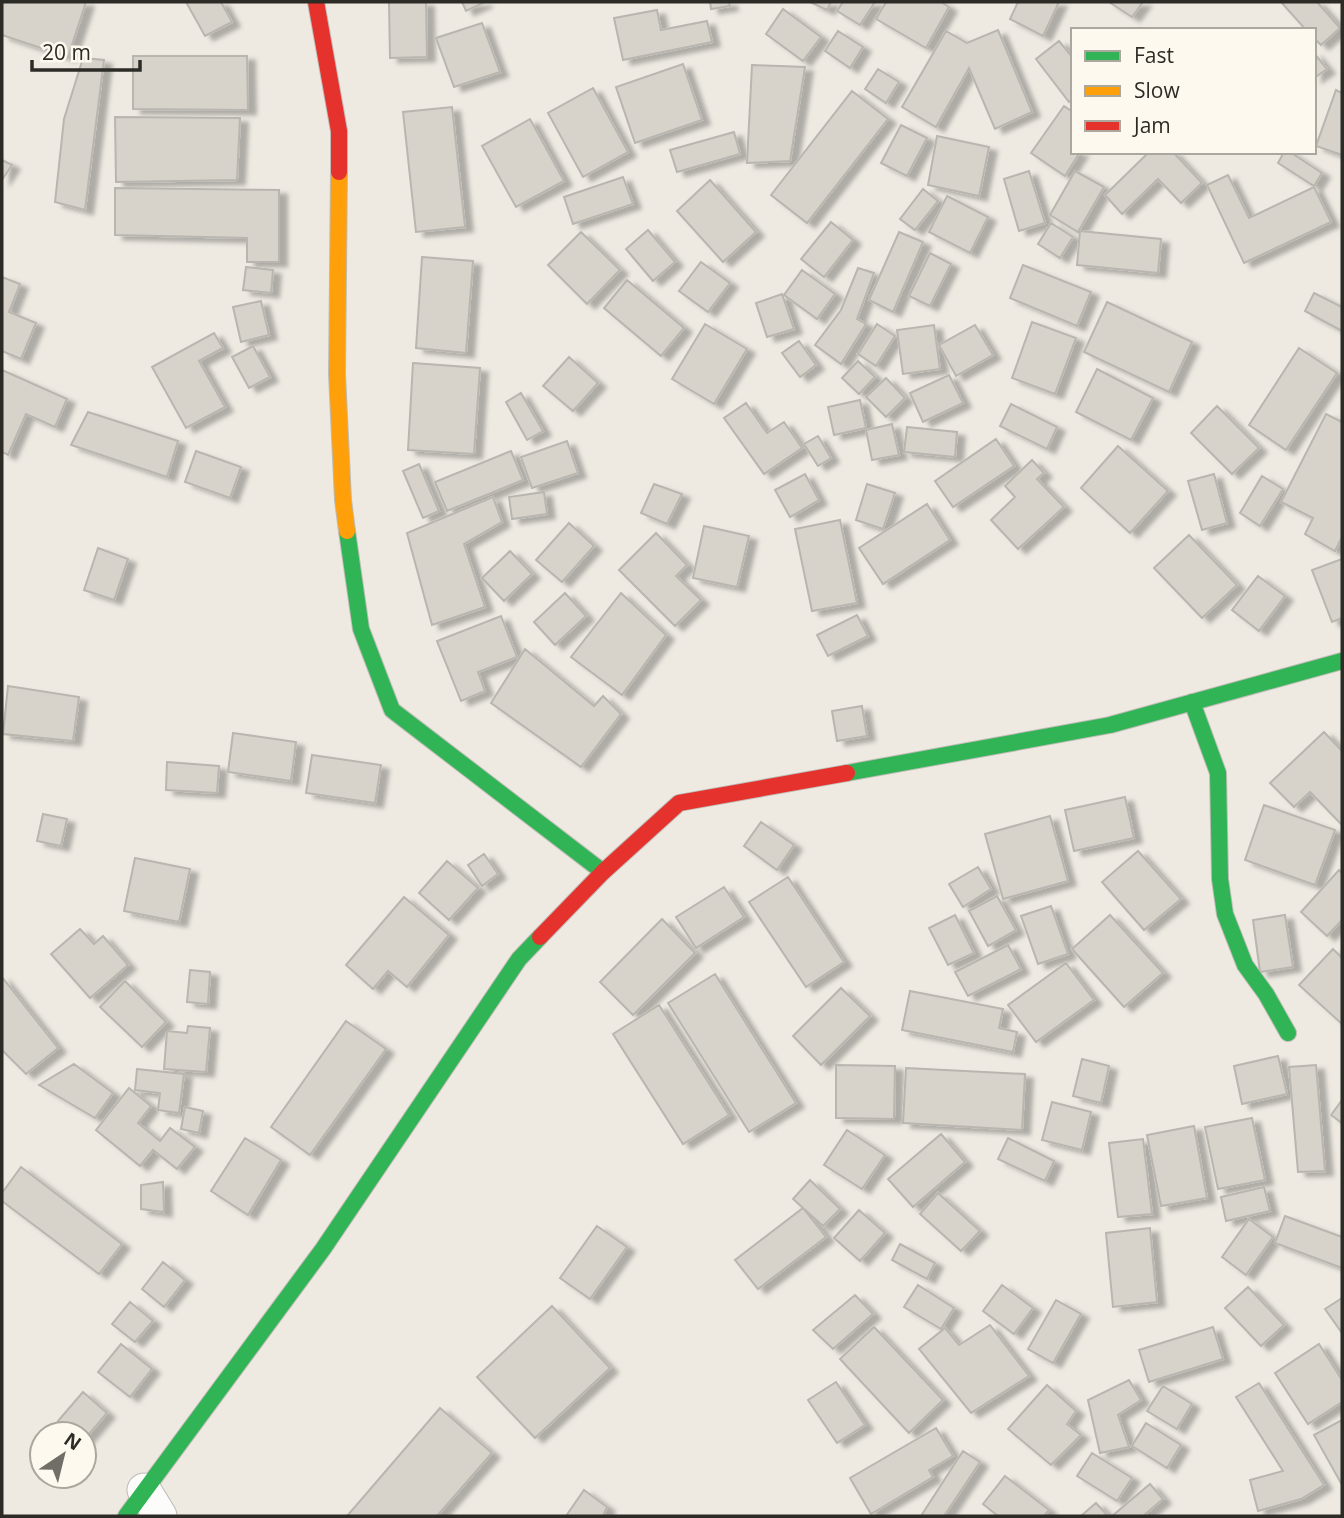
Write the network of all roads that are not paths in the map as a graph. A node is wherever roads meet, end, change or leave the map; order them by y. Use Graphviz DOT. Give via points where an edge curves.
graph roads {
  1 [pos="316,2"];
  2 [pos="1342,661"];
  3 [pos="1192,702"];
  4 [pos="603,872"];
  5 [pos="1288,1033"];
  6 [pos="143,1508"];
  1 -- 4 [label="street" via="339,131 337,374 343,500 361,629 392,710"];
  2 -- 3 [label="street"];
  3 -- 4 [label="street" via="1110,725 679,803"];
  3 -- 5 [label="street" via="1218,773 1225,914 1245,965"];
  4 -- 6 [label="street" via="519,959"];
}
